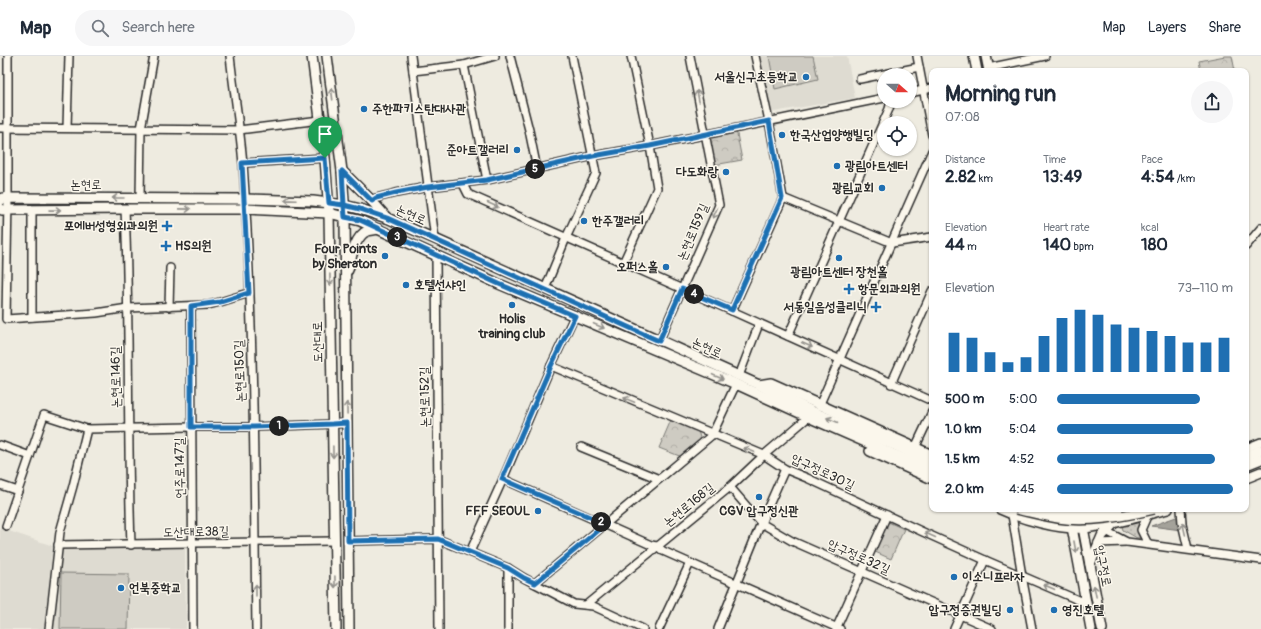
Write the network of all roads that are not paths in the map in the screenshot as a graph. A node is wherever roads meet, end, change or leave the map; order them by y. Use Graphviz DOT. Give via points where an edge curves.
graph roads {
  1 [pos="69,56"];
  2 [pos="154,56"];
  3 [pos="230,56"];
  4 [pos="312,56"];
  5 [pos="327,56"];
  6 [pos="411,56"];
  7 [pos="495,56"];
  8 [pos="510,56"];
  9 [pos="572,56"];
  10 [pos="631,56"];
  11 [pos="690,56"];
  12 [pos="755,56"];
  13 [pos="917,56"];
  14 [pos="974,56"];
  15 [pos="986,56"];
  16 [pos="1045,56"];
  17 [pos="8,59"];
  18 [pos="0,61"];
  19 [pos="464,65"];
  20 [pos="919,68"];
  21 [pos="976,68"];
  22 [pos="987,68"];
  23 [pos="995,68"];
  24 [pos="414,71"];
  25 [pos="860,78"];
  26 [pos="929,89"];
  27 [pos="924,90"];
  28 [pos="917,92"];
  29 [pos="877,99"];
  30 [pos="889,108"];
  31 [pos="929,118"];
  32 [pos="320,120"];
  33 [pos="769,121"];
  34 [pos="4,128"];
  35 [pos="67,128"];
  36 [pos="141,129"];
  37 [pos="239,130"];
  38 [pos="706,134"];
  39 [pos="650,146"];
  40 [pos="593,156"];
  41 [pos="325,158"];
  42 [pos="929,158"];
  43 [pos="242,163"];
  44 [pos="537,169"];
  45 [pos="342,171"];
  46 [pos="487,180"];
  47 [pos="463,184"];
  48 [pos="428,187"];
  49 [pos="140,198"];
  50 [pos="782,198"];
  51 [pos="245,199"];
  52 [pos="4,200"];
  53 [pos="372,201"];
  54 [pos="329,203"];
  55 [pos="344,205"];
  56 [pos="4,209"];
  57 [pos="125,209"];
  58 [pos="246,209"];
  59 [pos="32,210"];
  60 [pos="329,213"];
  61 [pos="345,217"];
  62 [pos="387,218"];
  63 [pos="839,222"];
  64 [pos="1261,228"];
  65 [pos="380,229"];
  66 [pos="929,237"];
  67 [pos="566,238"];
  68 [pos="435,239"];
  69 [pos="1249,242"];
  70 [pos="892,243"];
  71 [pos="436,255"];
  72 [pos="623,263"];
  73 [pos="170,268"];
  74 [pos="345,279"];
  75 [pos="545,289"];
  76 [pos="682,289"];
  77 [pos="249,293"];
  78 [pos="929,299"];
  79 [pos="191,306"];
  80 [pos="169,307"];
  81 [pos="128,308"];
  82 [pos="732,310"];
  83 [pos="575,316"];
  84 [pos="32,317"];
  85 [pos="759,324"];
  86 [pos="788,336"];
  87 [pos="659,341"];
  88 [pos="839,359"];
  89 [pos="551,366"];
  90 [pos="737,380"];
  91 [pos="891,384"];
  92 [pos="757,389"];
  93 [pos="769,394"];
  94 [pos="929,400"];
  95 [pos="819,406"];
  96 [pos="929,418"];
  97 [pos="805,420"];
  98 [pos="347,423"];
  99 [pos="332,424"];
  100 [pos="191,427"];
  101 [pos="254,427"];
  102 [pos="87,429"];
  103 [pos="129,429"];
  104 [pos="712,434"];
  105 [pos="1261,442"];
  106 [pos="0,445"];
  107 [pos="1249,447"];
  108 [pos="582,448"];
  109 [pos="915,448"];
  110 [pos="1261,450"];
  111 [pos="929,454"];
  112 [pos="764,455"];
  113 [pos="1249,455"];
  114 [pos="30,456"];
  115 [pos="1261,459"];
  116 [pos="929,462"];
  117 [pos="1249,464"];
  118 [pos="1261,467"];
  119 [pos="785,468"];
  120 [pos="929,471"];
  121 [pos="1249,472"];
  122 [pos="1261,472"];
  123 [pos="1261,476"];
  124 [pos="1249,477"];
  125 [pos="929,478"];
  126 [pos="502,479"];
  127 [pos="659,479"];
  128 [pos="1249,481"];
  129 [pos="0,485"];
  130 [pos="730,487"];
  131 [pos="18,491"];
  132 [pos="1008,512"];
  133 [pos="1011,512"];
  134 [pos="1014,512"];
  135 [pos="1069,512"];
  136 [pos="1072,512"];
  137 [pos="1079,512"];
  138 [pos="1094,512"];
  139 [pos="1151,512"];
  140 [pos="1181,512"];
  141 [pos="887,515"];
  142 [pos="761,523"];
  143 [pos="1114,523"];
  144 [pos="606,524"];
  145 [pos="6,526"];
  146 [pos="1072,528"];
  147 [pos="1083,528"];
  148 [pos="1106,531"];
  149 [pos="438,539"];
  150 [pos="348,541"];
  151 [pos="255,542"];
  152 [pos="334,542"];
  153 [pos="1126,542"];
  154 [pos="1098,543"];
  155 [pos="193,544"];
  156 [pos="1148,544"];
  157 [pos="58,545"];
  158 [pos="131,545"];
  159 [pos="657,546"];
  160 [pos="1188,550"];
  161 [pos="470,552"];
  162 [pos="984,560"];
  163 [pos="1261,560"];
  164 [pos="690,563"];
  165 [pos="1090,564"];
  166 [pos="508,568"];
  167 [pos="862,572"];
  168 [pos="1022,576"];
  169 [pos="535,583"];
  170 [pos="736,584"];
  171 [pos="1085,603"];
  172 [pos="586,605"];
  173 [pos="960,615"];
  174 [pos="838,628"];
  175 [pos="49,629"];
  176 [pos="193,629"];
  177 [pos="256,629"];
  178 [pos="336,629"];
  179 [pos="349,629"];
  180 [pos="439,629"];
  181 [pos="508,629"];
  182 [pos="643,629"];
  183 [pos="659,629"];
  184 [pos="718,629"];
  185 [pos="954,629"];
  186 [pos="992,629"];
  187 [pos="1032,629"];
  188 [pos="1091,629"];
  189 [pos="1102,629"];
  1 -- 35 [label="street"];
  2 -- 36 [label="street"];
  3 -- 37 [label="street, 논현로150길"];
  4 -- 32 [label="main road, 도산대로"];
  45 -- 5 [label="main road, one-way"];
  6 -- 24 [label="street"];
  7 -- 19 [label="street"];
  8 -- 44 [label="street"];
  9 -- 40 [label="street"];
  10 -- 39 [label="street"];
  38 -- 11 [label="street, 논현로159길, one-way"];
  12 -- 33 [label="street"];
  13 -- 20 [label="street"];
  14 -- 21 [label="main road"];
  15 -- 22 [label="main road"];
  16 -- 23 [label="street"];
  17 -- 18 [label="street"];
  17 -- 34 [label="street"];
  19 -- 24 [label="street"];
  19 -- 46 [label="street"];
  20 -- 25 [label="street"];
  20 -- 27 [label="street"];
  24 -- 48 [label="street"];
  26 -- 27 [label="street"];
  27 -- 28 [label="street"];
  27 -- 31 [label="street"];
  29 -- 33 [label="street"];
  30 -- 63 [label="street"];
  32 -- 37 [label="street"];
  32 -- 41 [label="main road, 도산대로"];
  33 -- 38 [label="street"];
  33 -- 50 [label="street"];
  34 -- 35 [label="street"];
  34 -- 52 [label="street"];
  35 -- 36 [label="street"];
  36 -- 37 [label="street"];
  36 -- 49 [label="street"];
  37 -- 43 [label="street, 논현로150길"];
  38 -- 39 [label="street"];
  38 -- 76 [label="street, 논현로159길, one-way" via="719,205"];
  39 -- 40 [label="street"];
  39 -- 72 [label="street" via="657,188"];
  40 -- 44 [label="street"];
  40 -- 67 [label="street" via="596,173"];
  41 -- 43 [label="street"];
  41 -- 54 [label="main road, 도산대로"];
  42 -- 70 [label="street"];
  43 -- 51 [label="street, 논현로150길"];
  44 -- 46 [label="street"];
  45 -- 53 [label="main road"];
  45 -- 55 [label="main road"];
  46 -- 47 [label="street"];
  47 -- 48 [label="street"];
  47 -- 67 [label="street, one-way" via="468,194"];
  48 -- 53 [label="street"];
  48 -- 68 [label="street"];
  49 -- 51 [label="main road, 논현로"];
  49 -- 52 [label="main road, 논현로, one-way"];
  50 -- 63 [label="street"];
  50 -- 82 [label="street"];
  54 -- 51 [label="main road, 논현로, one-way"];
  51 -- 58 [label="street, 논현로150길"];
  52 -- 56 [label="street"];
  53 -- 62 [label="main road"];
  54 -- 55 [label="main road, 논현로"];
  54 -- 60 [label="main road, 도산대로"];
  55 -- 61 [label="main road"];
  55 -- 62 [label="main road, 논현로"];
  56 -- 59 [label="main road, 논현로"];
  56 -- 84 [label="street" via="6,319"];
  57 -- 58 [label="main road, 논현로, one-way"];
  59 -- 57 [label="main road, 논현로, one-way"];
  57 -- 81 [label="street, 논현로146길"];
  58 -- 60 [label="main road, 논현로"];
  58 -- 77 [label="street, 논현로150길"];
  59 -- 84 [label="street"];
  60 -- 61 [label="main road, 논현로"];
  60 -- 99 [label="main road, 도산대로, one-way"];
  61 -- 65 [label="main road, 논현로" via="360,220"];
  61 -- 74 [label="main road"];
  62 -- 68 [label="main road, 논현로"];
  63 -- 70 [label="street"];
  63 -- 86 [label="street"];
  64 -- 69 [label="street"];
  65 -- 71 [label="main road, 논현로"];
  65 -- 74 [label="main road" via="363,233 356,243"];
  66 -- 70 [label="street"];
  67 -- 72 [label="street"];
  67 -- 75 [label="street"];
  68 -- 75 [label="main road, 논현로"];
  70 -- 88 [label="street"];
  71 -- 83 [label="main road, 논현로"];
  71 -- 149 [label="street, 논현로152길"];
  72 -- 76 [label="street"];
  73 -- 80 [label="street"];
  98 -- 74 [label="main road, one-way"];
  75 -- 87 [label="main road, 논현로"];
  76 -- 82 [label="street"];
  76 -- 87 [label="street, 논현로159길"];
  77 -- 79 [label="street" via="220,302"];
  77 -- 101 [label="street, 논현로150길"];
  78 -- 91 [label="street"];
  79 -- 80 [label="street"];
  79 -- 100 [label="street, 언주로147길"];
  80 -- 81 [label="street"];
  81 -- 84 [label="street"];
  81 -- 103 [label="street, 논현로146길"];
  82 -- 85 [label="street"];
  83 -- 89 [label="street"];
  83 -- 90 [label="main road, 논현로, one-way"];
  85 -- 86 [label="street"];
  85 -- 90 [label="street"];
  86 -- 88 [label="street, one-way"];
  87 -- 90 [label="main road, 논현로"];
  88 -- 91 [label="street"];
  88 -- 95 [label="street"];
  104 -- 89 [label="street, 압구정로30길, one-way"];
  89 -- 126 [label="street"];
  90 -- 92 [label="main road, 논현로"];
  90 -- 104 [label="street"];
  91 -- 94 [label="street"];
  92 -- 93 [label="main road, 논현로"];
  92 -- 95 [label="main road, 논현로" via="771,383"];
  92 -- 97 [label="main road, 논현로" via="762,400"];
  116 -- 93 [label="main road, 논현로, one-way"];
  93 -- 120 [label="main road, 논현로" via="815,420"];
  95 -- 109 [label="main road, 논현로"];
  96 -- 109 [label="street"];
  97 -- 112 [label="street, 논현로168길"];
  97 -- 125 [label="main road, 논현로"];
  98 -- 99 [label="street"];
  98 -- 150 [label="main road"];
  99 -- 101 [label="street"];
  99 -- 152 [label="main road, 도산대로, one-way"];
  100 -- 101 [label="street"];
  100 -- 103 [label="street"];
  100 -- 155 [label="street, 언주로147길"];
  101 -- 151 [label="street, 논현로150길"];
  102 -- 103 [label="street"];
  102 -- 114 [label="street" via="44,415"];
  102 -- 157 [label="street"];
  103 -- 158 [label="street, 논현로146길"];
  112 -- 104 [label="street, 압구정로30길, one-way"];
  104 -- 127 [label="street"];
  105 -- 107 [label="street"];
  106 -- 114 [label="street"];
  108 -- 127 [label="street"];
  109 -- 111 [label="main road, 논현로"];
  110 -- 113 [label="main road"];
  112 -- 119 [label="street, 압구정로30길"];
  112 -- 130 [label="street, 논현로168길"];
  114 -- 131 [label="street"];
  115 -- 117 [label="main road"];
  118 -- 121 [label="main road"];
  119 -- 141 [label="street, 압구정로30길"];
  119 -- 142 [label="street"];
  122 -- 124 [label="main road"];
  123 -- 128 [label="street"];
  126 -- 144 [label="street"];
  126 -- 161 [label="street"];
  127 -- 144 [label="street"];
  129 -- 131 [label="street"];
  130 -- 142 [label="street, 압구정로32길"];
  130 -- 159 [label="street, 논현로168길"];
  131 -- 145 [label="street"];
  132 -- 168 [label="street"];
  133 -- 146 [label="main road" via="1052,525"];
  134 -- 139 [label="main road, bridge" via="1087,520"];
  135 -- 146 [label="main road, 압구정로"];
  136 -- 138 [label="main road, bridge"];
  137 -- 147 [label="main road, 압구정로"];
  139 -- 143 [label="main road"];
  139 -- 156 [label="street" via="1141,530"];
  160 -- 140 [label="street, one-way"];
  162 -- 141 [label="street, 압구정로30길, one-way"];
  141 -- 167 [label="street"];
  142 -- 167 [label="street, 압구정로32길" via="792,541"];
  142 -- 170 [label="street"];
  143 -- 147 [label="main road"];
  143 -- 148 [label="main road"];
  144 -- 159 [label="street"];
  144 -- 169 [label="street"];
  146 -- 147 [label="main road"];
  146 -- 171 [label="main road, 압구정로, one-way"];
  147 -- 165 [label="main road, 압구정로"];
  148 -- 153 [label="street"];
  148 -- 154 [label="main road"];
  149 -- 150 [label="street"];
  149 -- 161 [label="street"];
  149 -- 180 [label="street, 논현로152길"];
  150 -- 179 [label="main road"];
  151 -- 152 [label="street, 도산대로38길"];
  151 -- 155 [label="street, 도산대로38길"];
  177 -- 151 [label="street, 논현로150길, one-way"];
  152 -- 178 [label="main road, 도산대로, one-way"];
  153 -- 154 [label="street"];
  153 -- 156 [label="street"];
  154 -- 165 [label="main road"];
  155 -- 158 [label="street, 도산대로38길"];
  155 -- 176 [label="street, 언주로147길"];
  156 -- 160 [label="street"];
  157 -- 158 [label="street, 도산대로38길"];
  157 -- 175 [label="street"];
  159 -- 164 [label="street"];
  159 -- 172 [label="street, 논현로168길"];
  160 -- 163 [label="street"];
  161 -- 166 [label="street"];
  162 -- 168 [label="street, 압구정로30길"];
  162 -- 173 [label="street"];
  164 -- 170 [label="street"];
  164 -- 183 [label="street"];
  189 -- 165 [label="main road, 압구정로, one-way"];
  166 -- 169 [label="street"];
  166 -- 181 [label="street"];
  167 -- 173 [label="street, 압구정로32길"];
  167 -- 174 [label="street"];
  171 -- 168 [label="street, 압구정로30길, one-way"];
  168 -- 187 [label="street"];
  169 -- 172 [label="street" via="574,604"];
  170 -- 174 [label="street"];
  170 -- 184 [label="street"];
  171 -- 188 [label="main road, 압구정로"];
  172 -- 182 [label="street"];
  173 -- 185 [label="street"];
  173 -- 186 [label="street, 압구정로32길"];
}
